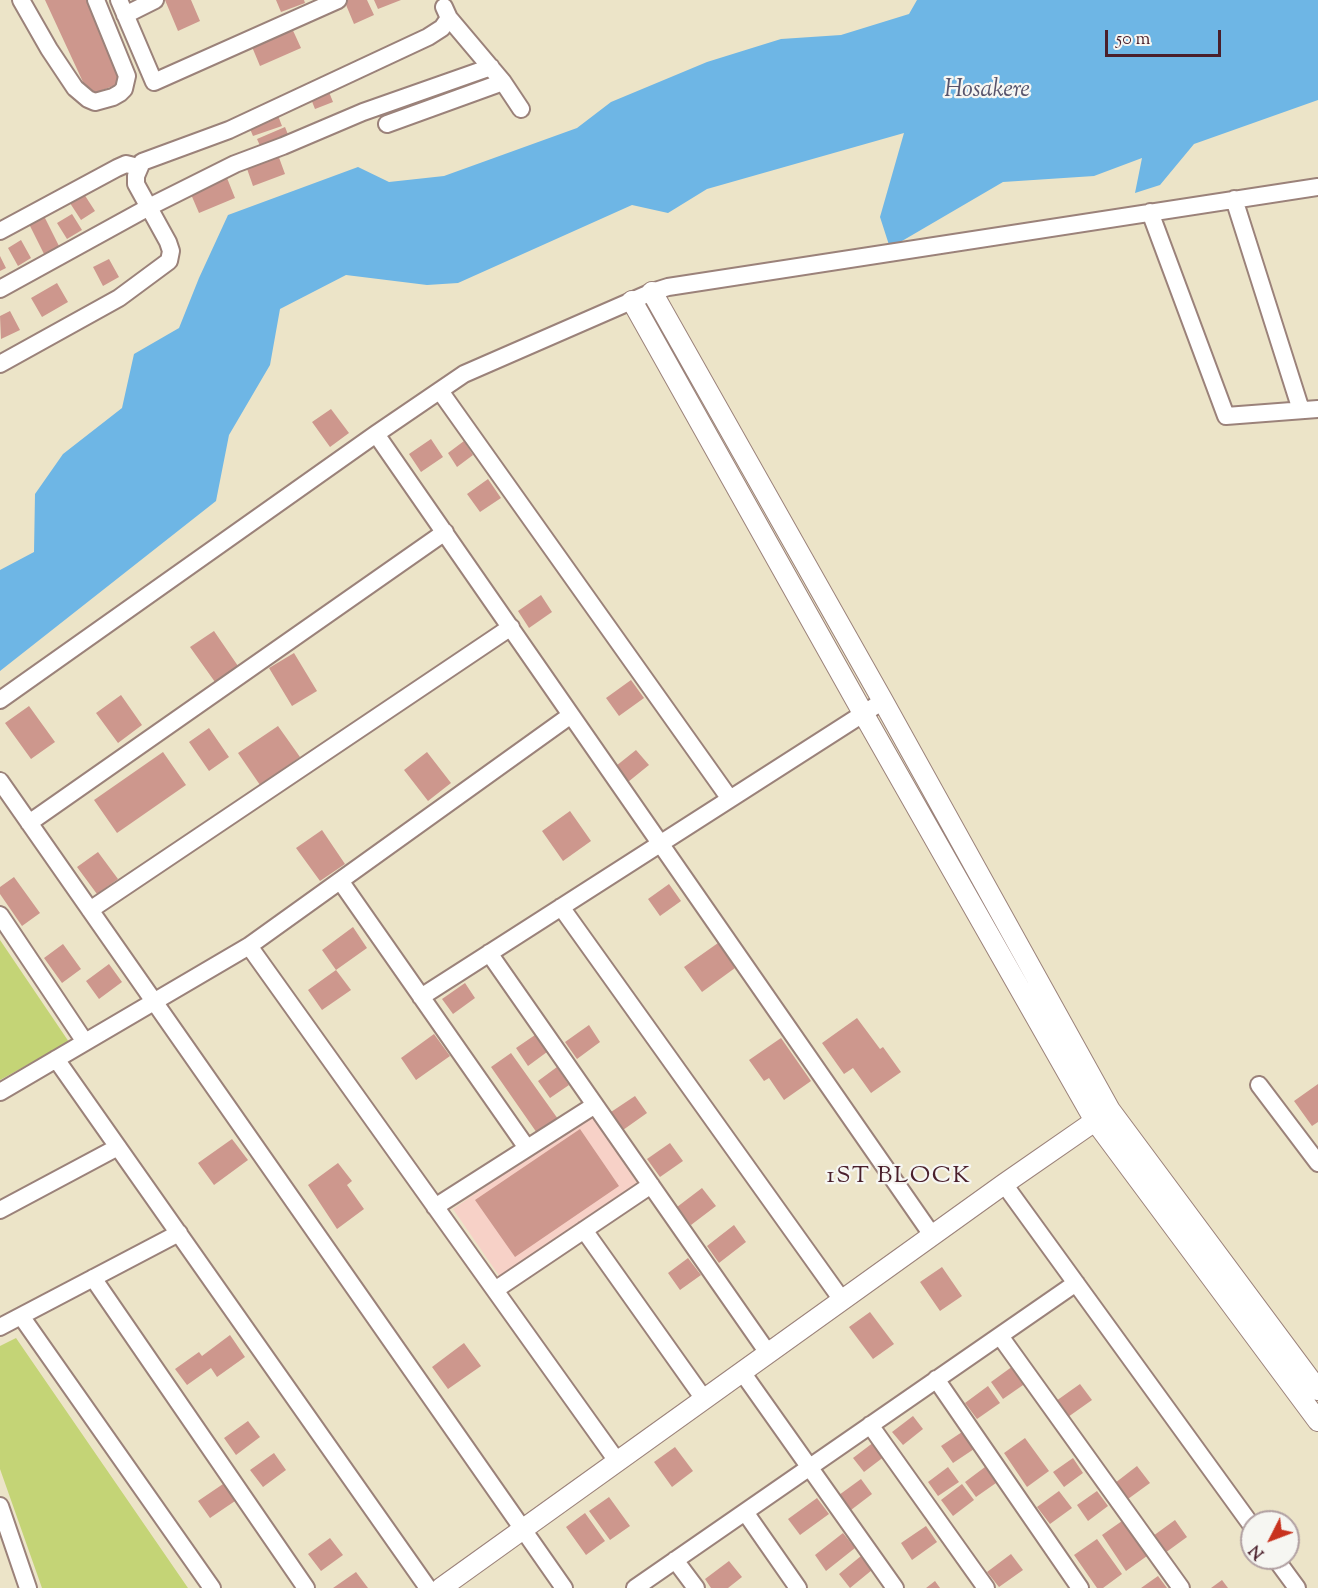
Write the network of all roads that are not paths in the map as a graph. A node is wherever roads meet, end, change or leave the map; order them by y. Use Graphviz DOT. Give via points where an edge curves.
graph roads {
  1 [pos="21,0"];
  2 [pos="96,0"];
  3 [pos="155,0"];
  4 [pos="338,0"];
  5 [pos="447,6"];
  6 [pos="122,8"];
  7 [pos="490,67"];
  8 [pos="503,82"];
  9 [pos="521,109"];
  10 [pos="387,124"];
  11 [pos="138,168"];
  12 [pos="1317,190"];
  13 [pos="1234,199"];
  14 [pos="149,207"];
  15 [pos="1150,212"];
  16 [pos="0,231"];
  17 [pos="0,289"];
  18 [pos="652,292"];
  19 [pos="632,301"];
  20 [pos="0,364"];
  21 [pos="440,391"];
  22 [pos="1318,409"];
  23 [pos="1300,410"];
  24 [pos="376,434"];
  25 [pos="445,532"];
  26 [pos="511,627"];
  27 [pos="0,700"];
  28 [pos="883,701"];
  29 [pos="863,713"];
  30 [pos="572,715"];
  31 [pos="0,781"];
  32 [pos="730,799"];
  33 [pos="29,823"];
  34 [pos="661,843"];
  35 [pos="340,882"];
  36 [pos="561,907"];
  37 [pos="90,910"];
  38 [pos="0,915"];
  39 [pos="249,946"];
  40 [pos="489,953"];
  41 [pos="421,997"];
  42 [pos="154,1001"];
  43 [pos="85,1042"];
  44 [pos="56,1059"];
  45 [pos="1259,1085"];
  46 [pos="0,1092"];
  47 [pos="595,1105"];
  48 [pos="1102,1116"];
  49 [pos="118,1147"];
  50 [pos="527,1148"];
  51 [pos="1318,1163"];
  52 [pos="1004,1184"];
  53 [pos="651,1185"];
  54 [pos="435,1207"];
  55 [pos="0,1210"];
  56 [pos="584,1230"];
  57 [pos="179,1233"];
  58 [pos="932,1235"];
  59 [pos="93,1278"];
  60 [pos="1076,1283"];
  61 [pos="495,1290"];
  62 [pos="842,1300"];
  63 [pos="21,1316"];
  64 [pos="0,1327"];
  65 [pos="1000,1336"];
  66 [pos="768,1353"];
  67 [pos="742,1372"];
  68 [pos="936,1379"];
  69 [pos="1318,1390"];
  70 [pos="704,1399"];
  71 [pos="1318,1420"];
  72 [pos="870,1425"];
  73 [pos="617,1461"];
  74 [pos="810,1467"];
  75 [pos="0,1506"];
  76 [pos="1240,1510"];
  77 [pos="745,1512"];
  78 [pos="523,1529"];
  79 [pos="675,1560"];
  80 [pos="1284,1570"];
  81 [pos="28,1588"];
  82 [pos="212,1588"];
  83 [pos="306,1588"];
  84 [pos="428,1588"];
  85 [pos="441,1588"];
  86 [pos="564,1588"];
  87 [pos="635,1588"];
  88 [pos="696,1588"];
  89 [pos="798,1588"];
  90 [pos="895,1588"];
  91 [pos="986,1588"];
  92 [pos="1080,1588"];
  93 [pos="1181,1588"];
  94 [pos="1297,1588"];
  1 -- 2 [label="street" via="75,88 95,102 120,93 127,76"];
  3 -- 6 [label="street"];
  4 -- 6 [label="street" via="154,82"];
  5 -- 7 [label="street"];
  5 -- 11 [label="street" via="442,28 428,37 229,130 147,159"];
  7 -- 8 [label="street"];
  7 -- 14 [label="street" via="363,112 235,164"];
  8 -- 9 [label="street"];
  8 -- 10 [label="street"];
  11 -- 14 [label="street" via="136,184"];
  11 -- 16 [label="street" via="126,164 117,168"];
  12 -- 13 [label="street"];
  13 -- 15 [label="street"];
  13 -- 23 [label="street"];
  14 -- 17 [label="street"];
  14 -- 20 [label="street" via="168,242 169,261 119,298"];
  15 -- 18 [label="street"];
  15 -- 23 [label="street" via="1226,416"];
  18 -- 19 [label="street"];
  18 -- 28 [label="street"];
  19 -- 21 [label="street" via="464,374"];
  19 -- 29 [label="street"];
  21 -- 24 [label="street"];
  21 -- 32 [label="street"];
  22 -- 23 [label="street"];
  24 -- 25 [label="street"];
  24 -- 27 [label="street"];
  25 -- 26 [label="street"];
  25 -- 33 [label="street"];
  26 -- 30 [label="street"];
  26 -- 37 [label="street"];
  28 -- 29 [label="street"];
  28 -- 48 [label="street"];
  29 -- 32 [label="street"];
  29 -- 48 [label="street"];
  30 -- 34 [label="street"];
  30 -- 35 [label="street"];
  31 -- 33 [label="street"];
  32 -- 34 [label="street"];
  33 -- 37 [label="street"];
  34 -- 36 [label="street"];
  34 -- 58 [label="street"];
  35 -- 39 [label="street"];
  35 -- 41 [label="street"];
  36 -- 40 [label="street"];
  36 -- 62 [label="street"];
  37 -- 42 [label="street"];
  38 -- 43 [label="street"];
  39 -- 42 [label="street"];
  39 -- 54 [label="street"];
  40 -- 41 [label="street"];
  40 -- 47 [label="street"];
  41 -- 50 [label="street"];
  42 -- 43 [label="street"];
  42 -- 78 [label="street"];
  43 -- 44 [label="street"];
  44 -- 46 [label="street"];
  44 -- 49 [label="street"];
  45 -- 51 [label="street"];
  47 -- 50 [label="street"];
  47 -- 53 [label="street"];
  48 -- 52 [label="street"];
  48 -- 69 [label="street"];
  48 -- 71 [label="street"];
  49 -- 55 [label="street"];
  49 -- 57 [label="street"];
  50 -- 54 [label="street"];
  52 -- 58 [label="street"];
  52 -- 60 [label="street"];
  53 -- 56 [label="street"];
  53 -- 66 [label="street"];
  54 -- 61 [label="street"];
  56 -- 61 [label="street"];
  56 -- 70 [label="street"];
  57 -- 59 [label="street"];
  57 -- 84 [label="street"];
  58 -- 62 [label="street"];
  59 -- 63 [label="street"];
  59 -- 83 [label="street"];
  60 -- 65 [label="street"];
  60 -- 76 [label="street"];
  61 -- 73 [label="street"];
  62 -- 66 [label="street"];
  63 -- 64 [label="street"];
  63 -- 82 [label="street"];
  65 -- 68 [label="street"];
  65 -- 93 [label="street"];
  66 -- 67 [label="street"];
  67 -- 70 [label="street"];
  67 -- 74 [label="street"];
  68 -- 72 [label="street"];
  68 -- 92 [label="street"];
  70 -- 73 [label="street"];
  72 -- 74 [label="street"];
  72 -- 91 [label="street"];
  73 -- 78 [label="street"];
  74 -- 77 [label="street"];
  74 -- 90 [label="street"];
  75 -- 81 [label="street"];
  77 -- 79 [label="street"];
  77 -- 89 [label="street"];
  78 -- 85 [label="street"];
  78 -- 86 [label="street"];
  79 -- 87 [label="street"];
  79 -- 88 [label="street"];
  80 -- 94 [label="street"];
}
